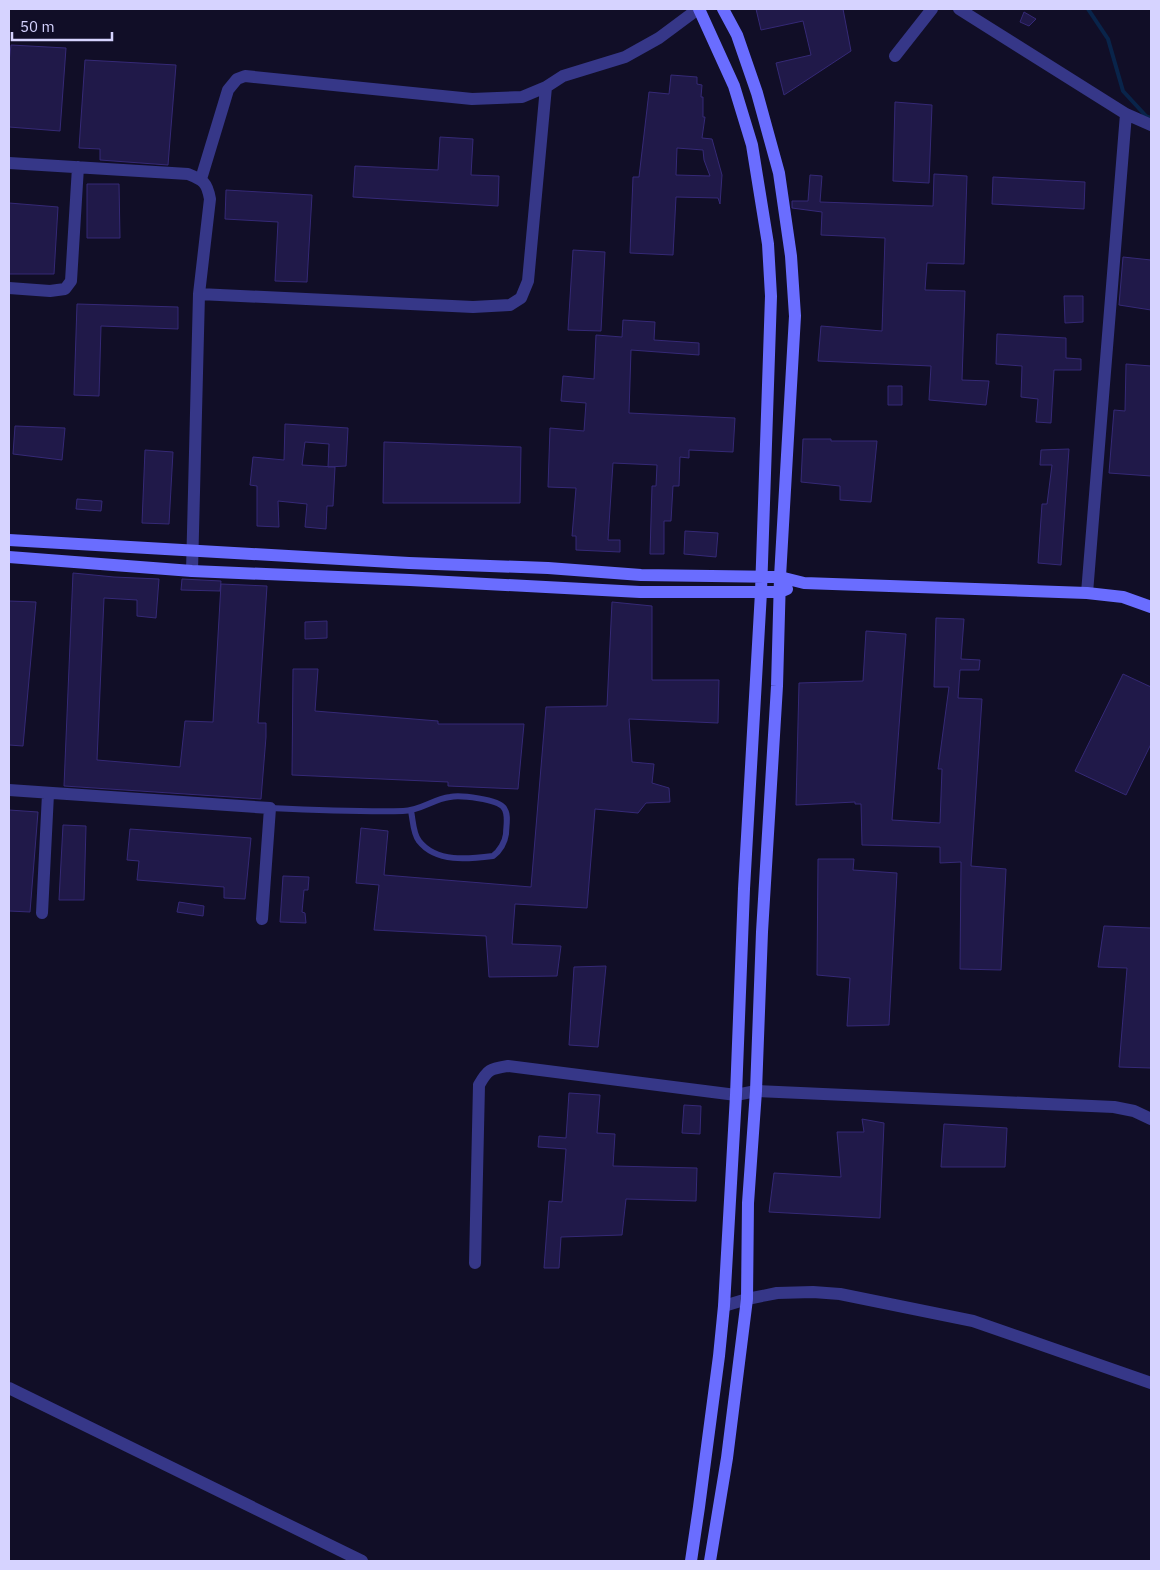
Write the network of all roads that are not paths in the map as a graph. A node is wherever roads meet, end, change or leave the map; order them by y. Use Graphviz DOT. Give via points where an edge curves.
graph roads {
  1 [pos="698,9"];
  2 [pos="723,9"];
  3 [pos="932,9"];
  4 [pos="959,9"];
  5 [pos="895,56"];
  6 [pos="546,87"];
  7 [pos="1126,114"];
  8 [pos="1151,125"];
  9 [pos="9,163"];
  10 [pos="78,167"];
  11 [pos="201,179"];
  12 [pos="9,288"];
  13 [pos="199,294"];
  14 [pos="9,540"];
  15 [pos="62,544"];
  16 [pos="192,550"];
  17 [pos="9,557"];
  18 [pos="62,561"];
  19 [pos="409,563"];
  20 [pos="548,568"];
  21 [pos="192,571"];
  22 [pos="641,575"];
  23 [pos="761,576"];
  24 [pos="780,577"];
  25 [pos="410,580"];
  26 [pos="804,583"];
  27 [pos="546,586"];
  28 [pos="640,592"];
  29 [pos="761,592"];
  30 [pos="780,592"];
  31 [pos="1087,592"];
  32 [pos="1151,607"];
  33 [pos="9,790"];
  34 [pos="48,794"];
  35 [pos="270,808"];
  36 [pos="411,811"];
  37 [pos="42,914"];
  38 [pos="262,919"];
  39 [pos="756,1091"];
  40 [pos="736,1095"];
  41 [pos="1151,1119"];
  42 [pos="474,1262"];
  43 [pos="747,1299"];
  44 [pos="724,1306"];
  45 [pos="1151,1383"];
  46 [pos="9,1388"];
  47 [pos="362,1561"];
  48 [pos="691,1561"];
  49 [pos="710,1561"];
  1 -- 6 [label="street" via="660,38 625,57 563,76"];
  1 -- 23 [label="street" via="734,86 752,145 768,244 771,296"];
  2 -- 24 [label="street" via="737,35 757,93 778,172 790,256 795,316"];
  3 -- 5 [label="street"];
  4 -- 7 [label="street"];
  6 -- 11 [label="street" via="522,97 472,99 245,76 237,79 228,90"];
  6 -- 13 [label="street" via="528,281 521,298 510,306"];
  7 -- 8 [label="street"];
  7 -- 31 [label="street"];
  9 -- 10 [label="street"];
  10 -- 11 [label="street" via="188,174"];
  10 -- 12 [label="street" via="71,281 65,289 50,291"];
  11 -- 13 [label="street" via="208,187 210,199"];
  13 -- 16 [label="street"];
  14 -- 15 [label="street"];
  15 -- 16 [label="street"];
  15 -- 18 [label="street"];
  16 -- 19 [label="street"];
  16 -- 21 [label="street"];
  17 -- 18 [label="street"];
  18 -- 21 [label="street"];
  19 -- 20 [label="street"];
  19 -- 25 [label="street"];
  20 -- 22 [label="street"];
  20 -- 27 [label="street"];
  21 -- 25 [label="street"];
  22 -- 23 [label="street"];
  22 -- 28 [label="street"];
  23 -- 24 [label="street"];
  23 -- 29 [label="street"];
  24 -- 26 [label="street"];
  24 -- 30 [label="street"];
  25 -- 27 [label="street"];
  26 -- 30 [label="street"];
  26 -- 31 [label="street"];
  27 -- 28 [label="street"];
  28 -- 29 [label="street"];
  29 -- 30 [label="street"];
  29 -- 40 [label="street"];
  30 -- 39 [label="street"];
  31 -- 32 [label="street"];
  33 -- 34 [label="street"];
  34 -- 35 [label="street"];
  34 -- 37 [label="street"];
  35 -- 36 [label="lane"];
  35 -- 38 [label="street"];
  36 -- 36 [label="lane" via="419,841 443,856 464,859 493,856 505,837 505,809 487,800 449,797"];
  39 -- 40 [label="street"];
  39 -- 41 [label="street" via="1114,1106"];
  39 -- 43 [label="street" via="748,1203"];
  40 -- 42 [label="street" via="508,1066 492,1069 479,1085"];
  40 -- 44 [label="street"];
  43 -- 44 [label="street"];
  43 -- 45 [label="street" via="777,1292 822,1292 973,1321"];
  43 -- 49 [label="street"];
  44 -- 48 [label="street"];
  46 -- 47 [label="street"];
}
